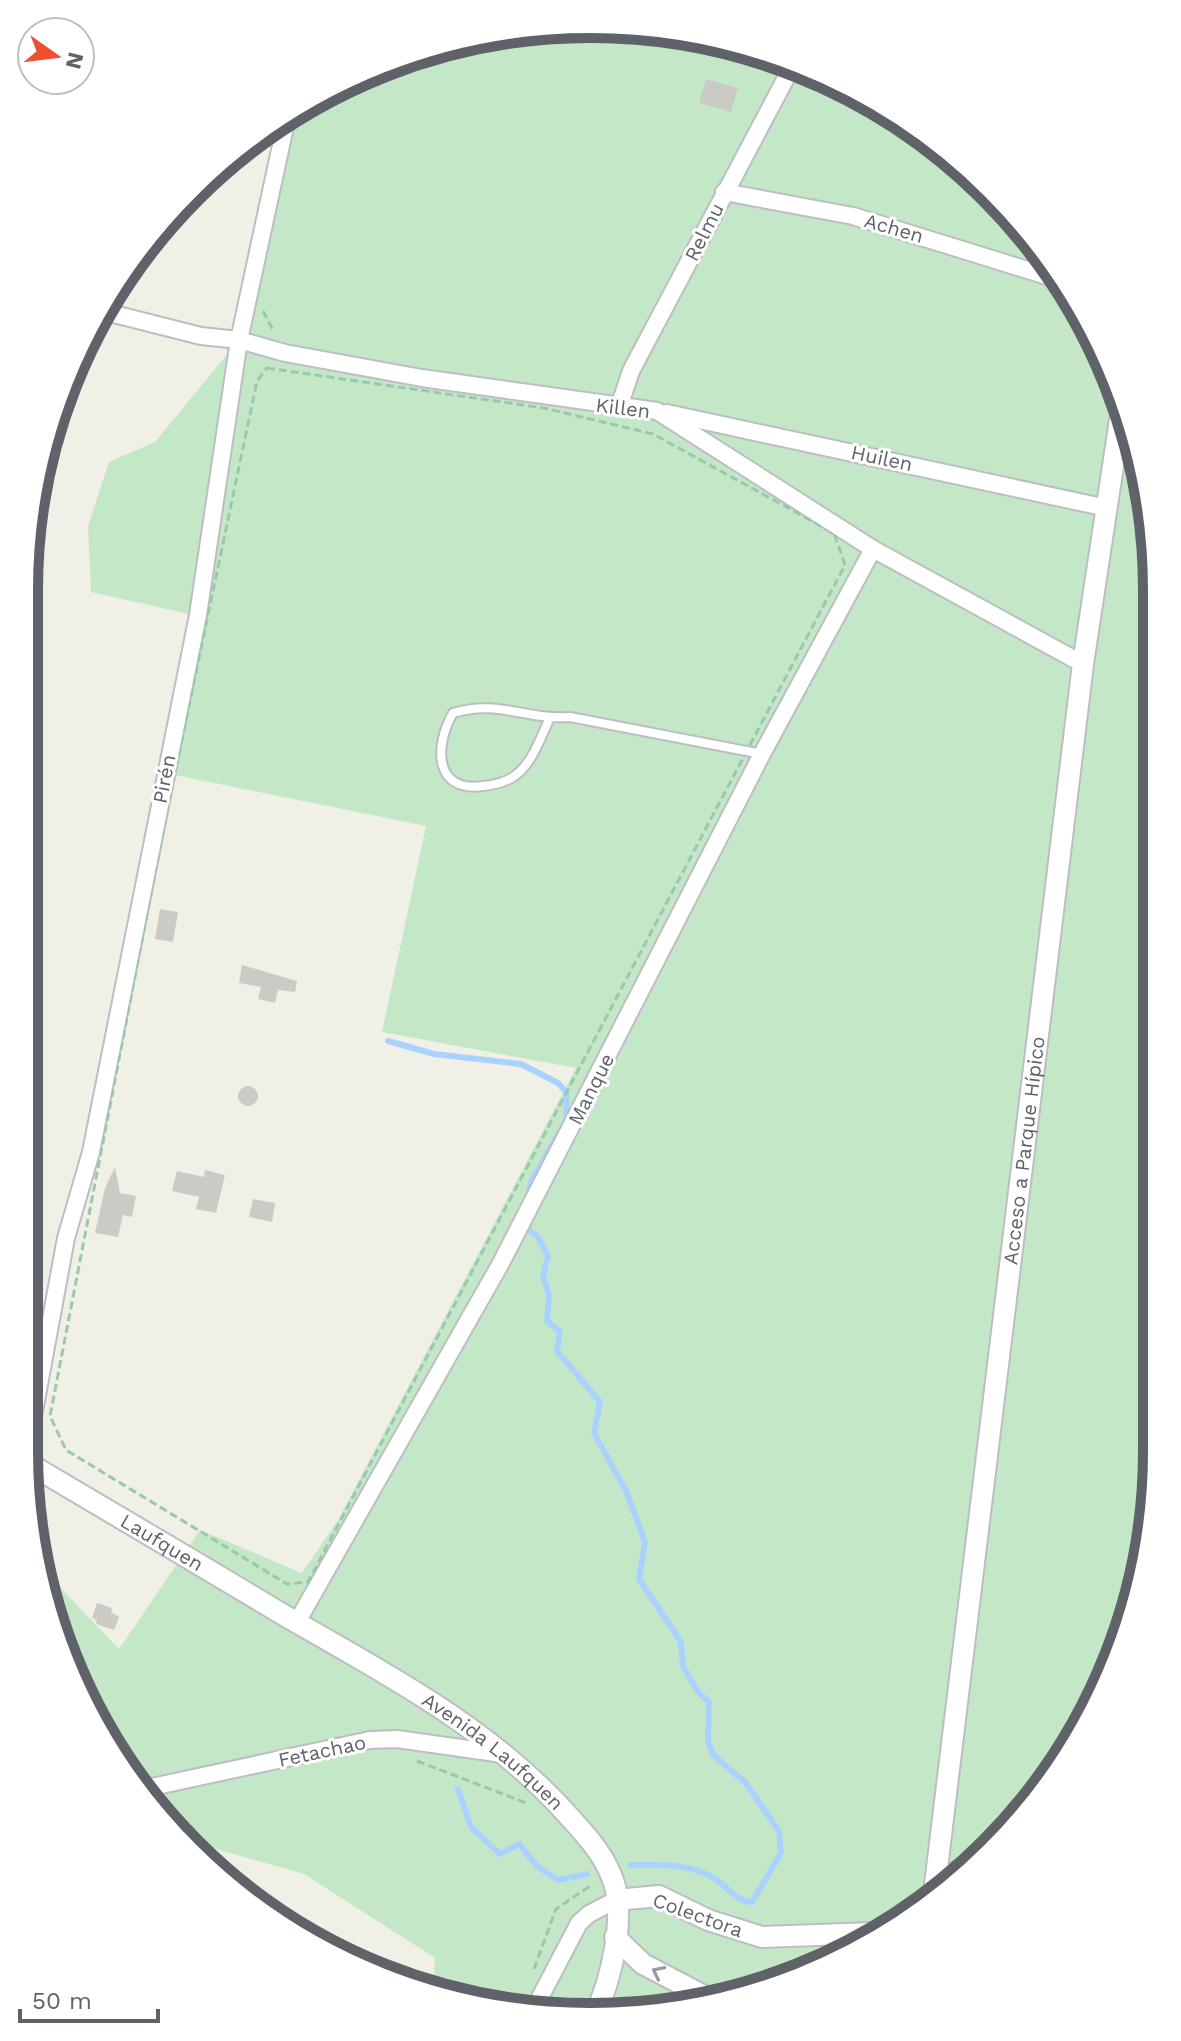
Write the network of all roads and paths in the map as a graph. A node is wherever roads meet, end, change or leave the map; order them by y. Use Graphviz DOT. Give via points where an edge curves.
graph roads {
  1 [pos="788,75"];
  2 [pos="284,131"];
  3 [pos="724,192"];
  4 [pos="1044,275"];
  5 [pos="262,311"];
  6 [pos="112,314"];
  7 [pos="274,332"];
  8 [pos="239,340"];
  9 [pos="620,404"];
  10 [pos="657,411"];
  11 [pos="1119,429"];
  12 [pos="1107,508"];
  13 [pos="873,549"];
  14 [pos="1083,664"];
  15 [pos="550,718"];
  16 [pos="754,752"];
  17 [pos="38,1390"];
  18 [pos="39,1469"];
  19 [pos="297,1622"];
  20 [pos="508,1755"];
  21 [pos="411,1759"];
  22 [pos="152,1787"];
  23 [pos="532,1806"];
  24 [pos="589,1872"];
  25 [pos="935,1882"];
  26 [pos="616,1900"];
  27 [pos="858,1934"];
  28 [pos="615,1937"];
  29 [pos="531,1978"];
  30 [pos="697,1992"];
  31 [pos="539,2000"];
  32 [pos="599,2003"];
  1 -- 3 [label="street, Relmu"];
  2 -- 8 [label="street, Pirén"];
  3 -- 4 [label="street, Achen" via="853,216"];
  3 -- 9 [label="street, Relmu" via="631,371"];
  5 -- 7 [label="path"];
  6 -- 8 [label="street, Killen"];
  8 -- 9 [label="street, Killen" via="422,378"];
  8 -- 17 [label="street, Pirén" via="198,615"];
  9 -- 10 [label="street, Killen"];
  10 -- 12 [label="street, Huilen"];
  10 -- 13 [label="street, Killen"];
  11 -- 12 [label="street, Acceso a Parque Hípico"];
  12 -- 14 [label="street, Acceso a Parque Hípico"];
  13 -- 14 [label="street, Killen"];
  13 -- 16 [label="street, Manque"];
  14 -- 25 [label="street, Acceso a Parque Hípico"];
  15 -- 15 [label="lane" via="491,706 453,713 441,746 444,776 474,788 513,777 530,758"];
  15 -- 16 [label="lane" via="570,717"];
  16 -- 16 [label="path" via="845,565 834,533 653,434 544,408 267,368 257,381 198,658 68,1310 50,1416 66,1450 287,1584 308,1582"];
  16 -- 19 [label="street, Manque" via="501,1263"];
  18 -- 19 [label="street, Laufquen"];
  19 -- 20 [label="street, Avenida Laufquen" via="411,1688"];
  20 -- 22 [label="street, Fetachao" via="370,1740"];
  20 -- 26 [label="street, Avenida Laufquen" via="602,1856"];
  21 -- 23 [label="path"];
  24 -- 29 [label="path" via="596,1883 556,1909"];
  26 -- 27 [label="street, Colectora" via="659,1896 708,1920 762,1937"];
  26 -- 28 [label="street, Avenida Laufquen"];
  26 -- 31 [label="street, Colectora" via="579,1923"];
  30 -- 28 [label="street, one-way" via="643,1964"];
  28 -- 32 [label="street, Avenida Laufquen" via="611,1975"];
}
